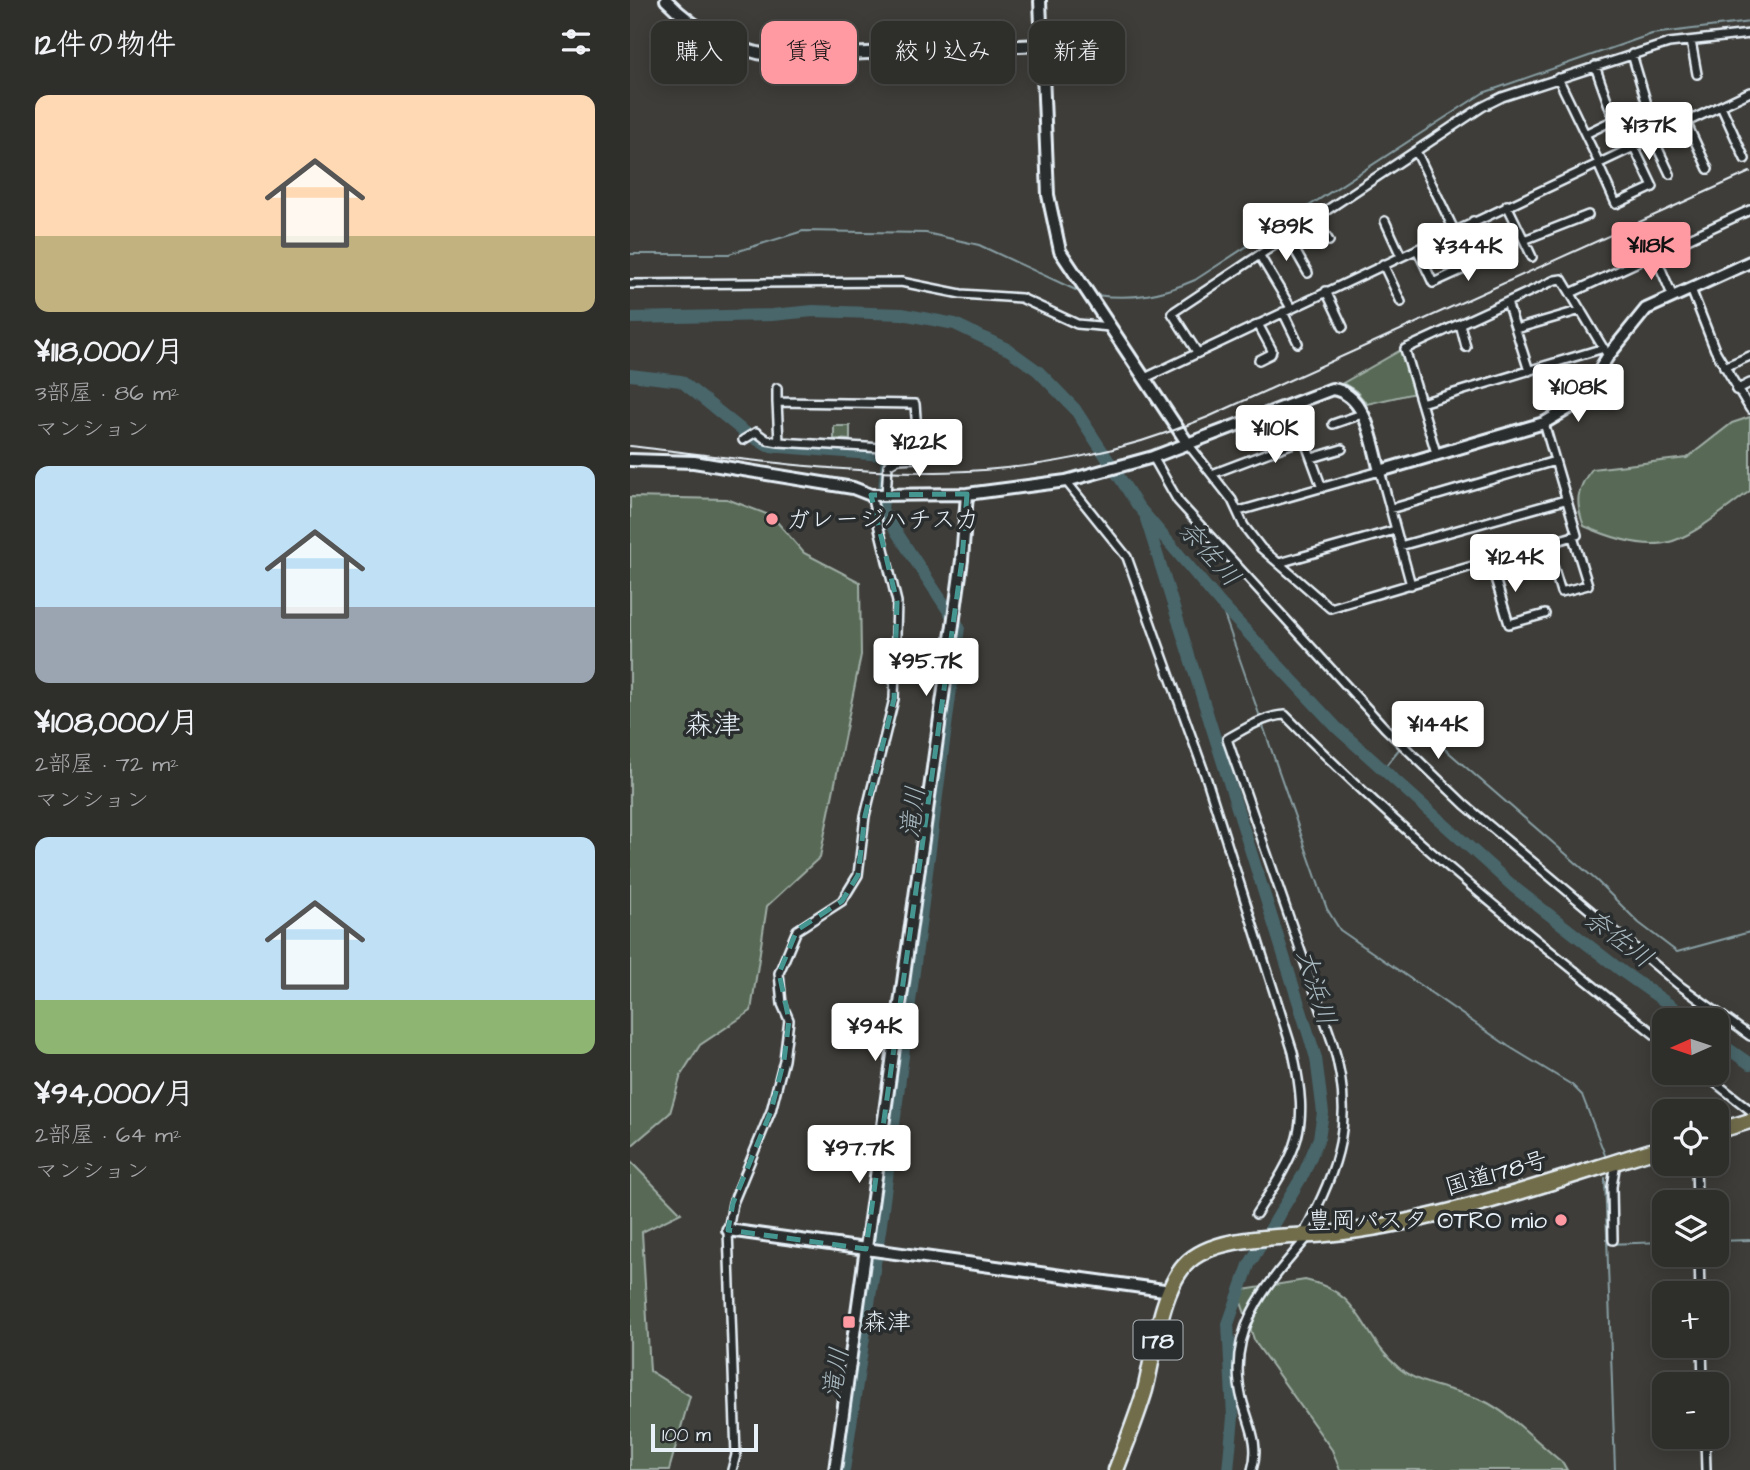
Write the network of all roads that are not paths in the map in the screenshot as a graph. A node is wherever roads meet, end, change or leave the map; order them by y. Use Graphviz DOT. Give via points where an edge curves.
graph roads {
  1 [pos="666,0"];
  2 [pos="1040,0"];
  3 [pos="1041,21"];
  4 [pos="1750,34"];
  5 [pos="1691,41"];
  6 [pos="1029,46"];
  7 [pos="1632,54"];
  8 [pos="1595,66"];
  9 [pos="1698,74"];
  10 [pos="1558,78"];
  11 [pos="1044,84"];
  12 [pos="1750,92"];
  13 [pos="1646,101"];
  14 [pos="1721,106"];
  15 [pos="1686,122"];
  16 [pos="1585,134"];
  17 [pos="1653,138"];
  18 [pos="1634,147"];
  19 [pos="1416,151"];
  20 [pos="1745,159"];
  21 [pos="1598,163"];
  22 [pos="1708,169"];
  23 [pos="1670,174"];
  24 [pos="1507,205"];
  25 [pos="1749,213"];
  26 [pos="1588,215"];
  27 [pos="1316,219"];
  28 [pos="1385,221"];
  29 [pos="1473,221"];
  30 [pos="1454,230"];
  31 [pos="1288,238"];
  32 [pos="1524,240"];
  33 [pos="1329,241"];
  34 [pos="1417,249"];
  35 [pos="1655,255"];
  36 [pos="1259,256"];
  37 [pos="1401,256"];
  38 [pos="1532,257"];
  39 [pos="1750,262"];
  40 [pos="1384,264"];
  41 [pos="1308,273"];
  42 [pos="630,284"];
  43 [pos="1691,289"];
  44 [pos="1326,290"];
  45 [pos="1571,293"];
  46 [pos="1673,297"];
  47 [pos="1401,302"];
  48 [pos="1507,302"];
  49 [pos="1287,310"];
  50 [pos="1581,310"];
  51 [pos="1108,323"];
  52 [pos="1258,324"];
  53 [pos="1460,324"];
  54 [pos="1343,327"];
  55 [pos="1516,329"];
  56 [pos="1298,343"];
  57 [pos="1466,347"];
  58 [pos="1197,352"];
  59 [pos="1606,352"];
  60 [pos="1750,356"];
  61 [pos="1259,360"];
  62 [pos="1724,367"];
  63 [pos="1529,371"];
  64 [pos="1145,378"];
  65 [pos="1750,383"];
  66 [pos="776,387"];
  67 [pos="1736,390"];
  68 [pos="777,402"];
  69 [pos="1421,403"];
  70 [pos="1750,409"];
  71 [pos="1362,414"];
  72 [pos="1544,423"];
  73 [pos="1333,424"];
  74 [pos="743,440"];
  75 [pos="779,442"];
  76 [pos="1188,444"];
  77 [pos="1342,449"];
  78 [pos="1436,453"];
  79 [pos="1153,457"];
  80 [pos="1312,458"];
  81 [pos="898,459"];
  82 [pos="630,460"];
  83 [pos="1555,461"];
  84 [pos="1380,471"];
  85 [pos="1212,474"];
  86 [pos="1066,481"];
  87 [pos="1322,488"];
  88 [pos="967,494"];
  89 [pos="872,495"];
  90 [pos="886,495"];
  91 [pos="1565,500"];
  92 [pos="1390,509"];
  93 [pos="1239,511"];
  94 [pos="1395,530"];
  95 [pos="1573,537"];
  96 [pos="1400,546"];
  97 [pos="1547,546"];
  98 [pos="1490,562"];
  99 [pos="1279,564"];
  100 [pos="1411,585"];
  101 [pos="1545,614"];
  102 [pos="1652,1032"];
  103 [pos="1750,1036"];
  104 [pos="1718,1085"];
  105 [pos="1750,1110"];
  106 [pos="1750,1121"];
  107 [pos="1729,1127"];
  108 [pos="1652,1151"];
  109 [pos="1616,1162"];
  110 [pos="1256,1214"];
  111 [pos="728,1230"];
  112 [pos="1300,1236"];
  113 [pos="1613,1240"];
  114 [pos="866,1250"];
  115 [pos="1171,1291"];
  116 [pos="1705,1449"];
  117 [pos="732,1470"];
  118 [pos="835,1470"];
  119 [pos="1116,1470"];
  120 [pos="1252,1470"];
  121 [pos="1706,1470"];
  1 -- 6 [label="street" via="708,35 742,50 779,57"];
  2 -- 3 [label="street"];
  4 -- 5 [label="street"];
  5 -- 7 [label="street"];
  5 -- 9 [label="street"];
  7 -- 8 [label="street"];
  7 -- 13 [label="street"];
  8 -- 10 [label="street"];
  8 -- 16 [label="street" via="1614,120"];
  10 -- 16 [label="street"];
  10 -- 19 [label="street" via="1502,97"];
  11 -- 51 [label="street" via="1048,195 1060,251"];
  12 -- 14 [label="street"];
  14 -- 15 [label="street"];
  14 -- 20 [label="street"];
  15 -- 17 [label="street"];
  15 -- 22 [label="street"];
  16 -- 21 [label="street"];
  17 -- 18 [label="street"];
  17 -- 23 [label="street"];
  18 -- 21 [label="street"];
  18 -- 21 [label="street" via="1653,187 1616,204"];
  19 -- 27 [label="street"];
  19 -- 30 [label="street"];
  21 -- 24 [label="street"];
  24 -- 29 [label="street"];
  24 -- 32 [label="street"];
  25 -- 35 [label="street"];
  26 -- 32 [label="street"];
  27 -- 31 [label="street"];
  27 -- 33 [label="street"];
  28 -- 37 [label="street"];
  29 -- 30 [label="street"];
  29 -- 34 [label="street" via="1490,257 1433,284"];
  30 -- 34 [label="street"];
  31 -- 36 [label="street"];
  31 -- 41 [label="street"];
  32 -- 38 [label="street"];
  34 -- 37 [label="street"];
  35 -- 45 [label="street"];
  35 -- 46 [label="street"];
  36 -- 49 [label="street"];
  36 -- 58 [label="street" via="1172,313"];
  37 -- 40 [label="street"];
  39 -- 43 [label="street"];
  40 -- 44 [label="street"];
  40 -- 47 [label="street"];
  42 -- 51 [label="street" via="901,282 961,294 1021,298 1077,324"];
  43 -- 46 [label="street"];
  43 -- 62 [label="street"];
  44 -- 49 [label="street"];
  44 -- 54 [label="street"];
  45 -- 48 [label="street" via="1562,279"];
  45 -- 50 [label="street"];
  46 -- 59 [label="street" via="1646,309"];
  48 -- 53 [label="street"];
  48 -- 55 [label="street"];
  49 -- 52 [label="street"];
  49 -- 56 [label="street"];
  50 -- 55 [label="street"];
  50 -- 59 [label="street"];
  51 -- 64 [label="street"];
  52 -- 58 [label="street"];
  52 -- 61 [label="street" via="1272,350"];
  53 -- 57 [label="street"];
  53 -- 69 [label="street" via="1405,349"];
  55 -- 63 [label="street"];
  58 -- 64 [label="street"];
  59 -- 63 [label="street"];
  59 -- 72 [label="street" via="1581,401"];
  60 -- 62 [label="street"];
  62 -- 67 [label="street"];
  63 -- 69 [label="street"];
  64 -- 76 [label="street"];
  65 -- 67 [label="street"];
  66 -- 68 [label="street"];
  67 -- 70 [label="street"];
  68 -- 75 [label="street"];
  68 -- 81 [label="street" via="915,404 919,457"];
  69 -- 78 [label="street"];
  71 -- 73 [label="street"];
  71 -- 76 [label="street" via="1350,396 1332,389"];
  71 -- 84 [label="street"];
  72 -- 78 [label="street"];
  72 -- 83 [label="street"];
  74 -- 75 [label="street" via="756,432"];
  75 -- 81 [label="street" via="883,448"];
  76 -- 79 [label="street"];
  76 -- 85 [label="street"];
  77 -- 80 [label="street"];
  78 -- 84 [label="street"];
  79 -- 86 [label="street"];
  79 -- 103 [label="street" via="1178,501 1414,757 1609,929"];
  80 -- 85 [label="street" via="1304,439"];
  80 -- 87 [label="street"];
  81 -- 90 [label="street" via="888,465"];
  82 -- 89 [label="street" via="694,462"];
  83 -- 91 [label="street"];
  83 -- 92 [label="street"];
  84 -- 87 [label="street"];
  84 -- 92 [label="street"];
  85 -- 93 [label="street"];
  86 -- 88 [label="street"];
  86 -- 110 [label="street" via="1127,557 1207,780 1293,1052 1301,1128 1283,1173"];
  87 -- 93 [label="street"];
  88 -- 90 [label="street"];
  88 -- 114 [label="street" via="962,559"];
  89 -- 90 [label="street"];
  89 -- 111 [label="street" via="897,601 894,699 865,816 858,875 842,901 797,930 779,974 789,1020 785,1060 771,1111 733,1203"];
  91 -- 95 [label="street" via="1577,536"];
  91 -- 96 [label="street"];
  92 -- 94 [label="street"];
  93 -- 99 [label="street" via="1255,541"];
  94 -- 96 [label="street"];
  94 -- 99 [label="street"];
  95 -- 97 [label="street"];
  95 -- 97 [label="street" via="1588,585 1561,592"];
  96 -- 100 [label="street"];
  97 -- 98 [label="street"];
  98 -- 100 [label="street"];
  98 -- 101 [label="street" via="1509,624"];
  99 -- 100 [label="street" via="1326,607"];
  102 -- 112 [label="street" via="1455,872 1285,715 1246,728 1227,739 1332,1041 1343,1089 1339,1155 1329,1185"];
  104 -- 105 [label="street"];
  106 -- 107 [label="highway"];
  108 -- 109 [label="highway, 国道178号 / 178"];
  109 -- 112 [label="highway, 国道178号 / 178" via="1411,1220"];
  109 -- 113 [label="street"];
  111 -- 114 [label="street"];
  111 -- 117 [label="street" via="736,1455"];
  112 -- 115 [label="highway, 国道178号 / 178" via="1210,1248 1191,1259"];
  112 -- 120 [label="street" via="1239,1339 1238,1383 1257,1446"];
  114 -- 115 [label="street"];
  114 -- 118 [label="street"];
  115 -- 119 [label="highway, 国道178号 / 178" via="1144,1395"];
  116 -- 121 [label="street"];
}
